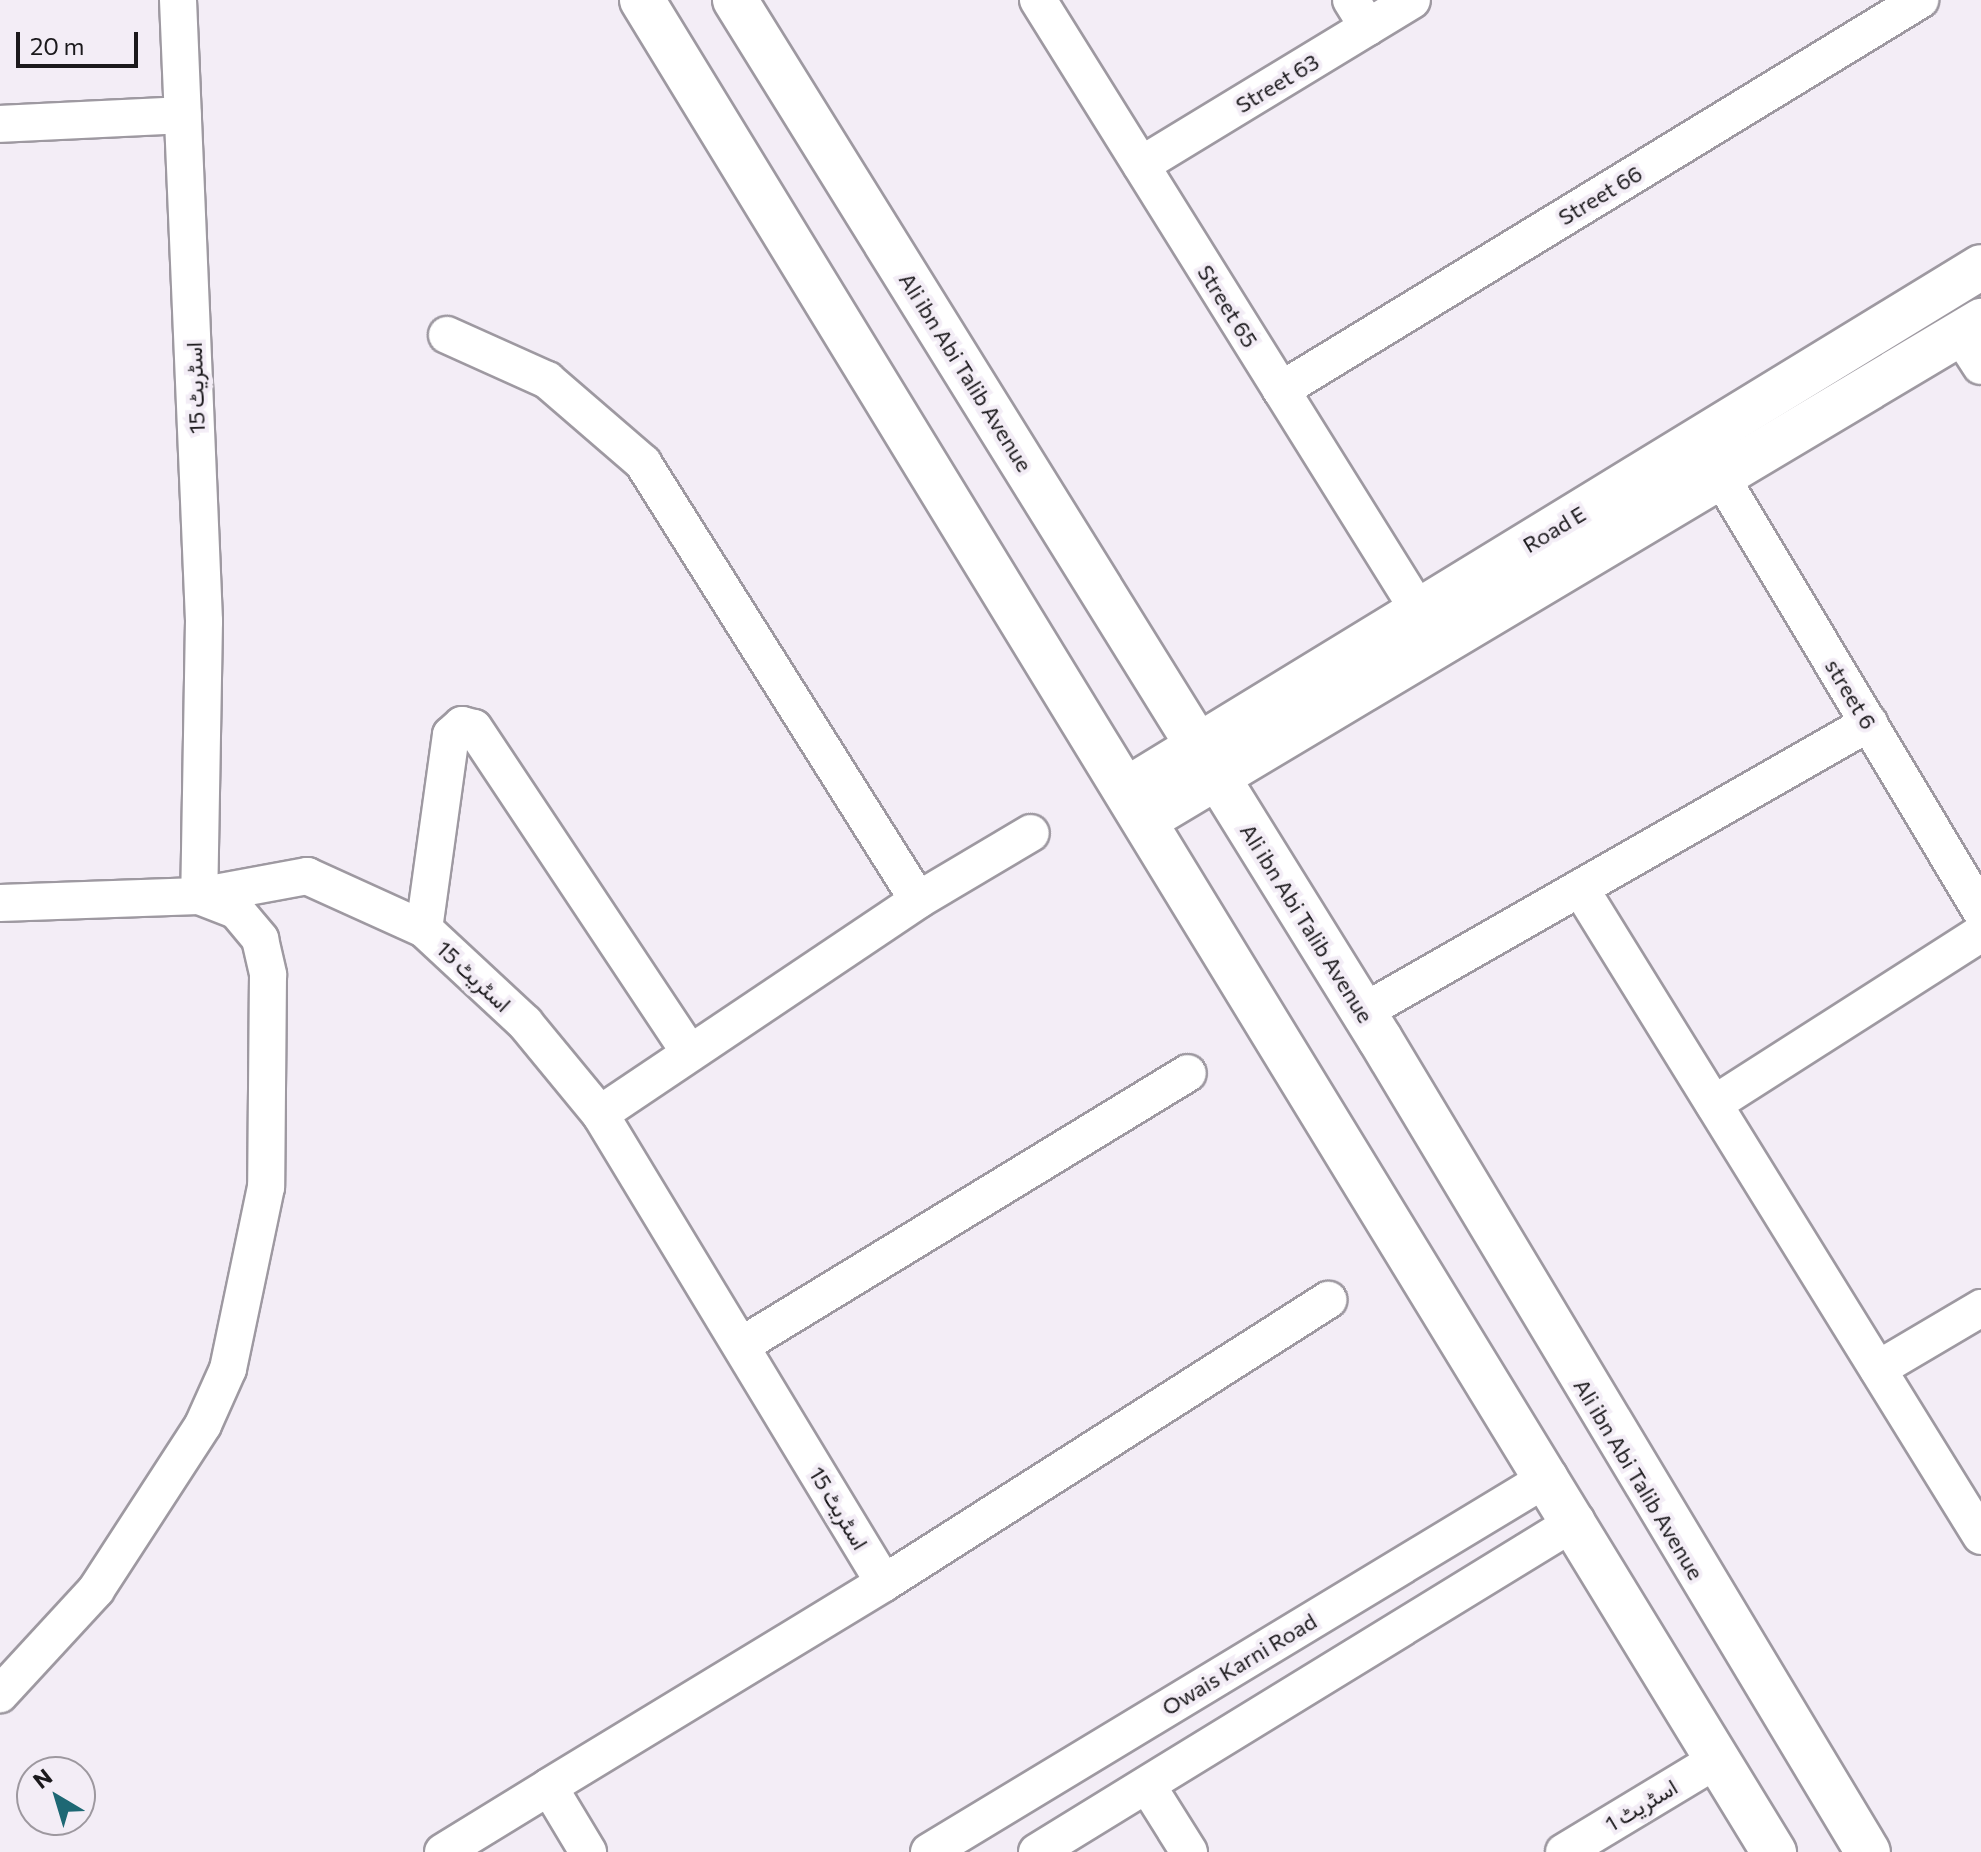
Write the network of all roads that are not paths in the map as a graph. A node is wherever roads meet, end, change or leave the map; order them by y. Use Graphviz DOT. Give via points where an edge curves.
graph roads {
  1 [pos="178,0"];
  2 [pos="642,0"];
  3 [pos="735,0"];
  4 [pos="1038,0"];
  5 [pos="1412,0"];
  6 [pos="1920,0"];
  7 [pos="1359,14"];
  8 [pos="183,115"];
  9 [pos="0,124"];
  10 [pos="1141,165"];
  11 [pos="1981,267"];
  12 [pos="447,335"];
  13 [pos="1974,341"];
  14 [pos="1281,390"];
  15 [pos="1721,477"];
  16 [pos="1419,611"];
  17 [pos="1869,723"];
  18 [pos="1205,763"];
  19 [pos="1135,805"];
  20 [pos="1031,833"];
  21 [pos="1580,888"];
  22 [pos="199,896"];
  23 [pos="918,900"];
  24 [pos="0,903"];
  25 [pos="1981,911"];
  26 [pos="424,929"];
  27 [pos="1981,933"];
  28 [pos="1363,1012"];
  29 [pos="690,1053"];
  30 [pos="1188,1073"];
  31 [pos="1714,1104"];
  32 [pos="600,1114"];
  33 [pos="1328,1300"];
  34 [pos="1981,1308"];
  35 [pos="742,1345"];
  36 [pos="1878,1369"];
  37 [pos="1549,1477"];
  38 [pos="1576,1521"];
  39 [pos="1981,1536"];
  40 [pos="884,1583"];
  41 [pos="0,1694"];
  42 [pos="1718,1759"];
  43 [pos="1147,1785"];
  44 [pos="549,1787"];
  45 [pos="443,1852"];
  46 [pos="588,1852"];
  47 [pos="929,1852"];
  48 [pos="1037,1852"];
  49 [pos="1189,1852"];
  50 [pos="1564,1852"];
  51 [pos="1774,1852"];
  52 [pos="1868,1852"];
  1 -- 8 [label="street, اسٹریٹ 15"];
  2 -- 19 [label="main road"];
  3 -- 18 [label="main road, Ali ibn Abi Talib Avenue"];
  4 -- 10 [label="street, Street 65"];
  5 -- 7 [label="street, Street 63"];
  6 -- 14 [label="street, Street 66"];
  7 -- 10 [label="street, Street 63"];
  8 -- 9 [label="street"];
  8 -- 22 [label="street, اسٹریٹ 15" via="204,621"];
  10 -- 14 [label="street, Street 65"];
  11 -- 16 [label="main road, Road E"];
  12 -- 23 [label="street" via="547,380 643,463"];
  13 -- 15 [label="main road, Road E"];
  14 -- 16 [label="street, Street 65"];
  15 -- 17 [label="street, street 6"];
  15 -- 18 [label="main road, Road E"];
  16 -- 18 [label="main road, Road E"];
  17 -- 21 [label="street"];
  17 -- 25 [label="street, street 6"];
  18 -- 19 [label="main road, Road E"];
  18 -- 28 [label="main road, Ali ibn Abi Talib Avenue"];
  19 -- 37 [label="main road"];
  20 -- 23 [label="street"];
  21 -- 28 [label="street"];
  21 -- 31 [label="street"];
  22 -- 24 [label="street"];
  22 -- 26 [label="street, اسٹریٹ 15" via="307,876"];
  22 -- 41 [label="street" via="236,910 260,939 268,975 266,1187 247,1306 203,1425 96,1590"];
  23 -- 29 [label="street"];
  26 -- 29 [label="street" via="451,735 462,725 474,728"];
  26 -- 32 [label="street, اسٹریٹ 15" via="525,1023"];
  27 -- 31 [label="street"];
  28 -- 52 [label="main road, Ali ibn Abi Talib Avenue"];
  29 -- 32 [label="street"];
  30 -- 35 [label="street"];
  31 -- 36 [label="street"];
  32 -- 35 [label="street, اسٹریٹ 15"];
  33 -- 40 [label="street"];
  34 -- 36 [label="street"];
  35 -- 40 [label="street, اسٹریٹ 15"];
  36 -- 39 [label="street"];
  37 -- 38 [label="main road"];
  37 -- 47 [label="street, Owais Karni Road"];
  38 -- 42 [label="main road"];
  38 -- 43 [label="street"];
  40 -- 44 [label="street"];
  42 -- 50 [label="street, اسٹریٹ 1"];
  42 -- 51 [label="main road"];
  43 -- 48 [label="street"];
  43 -- 49 [label="street"];
  44 -- 45 [label="street"];
  44 -- 46 [label="street"];
}
